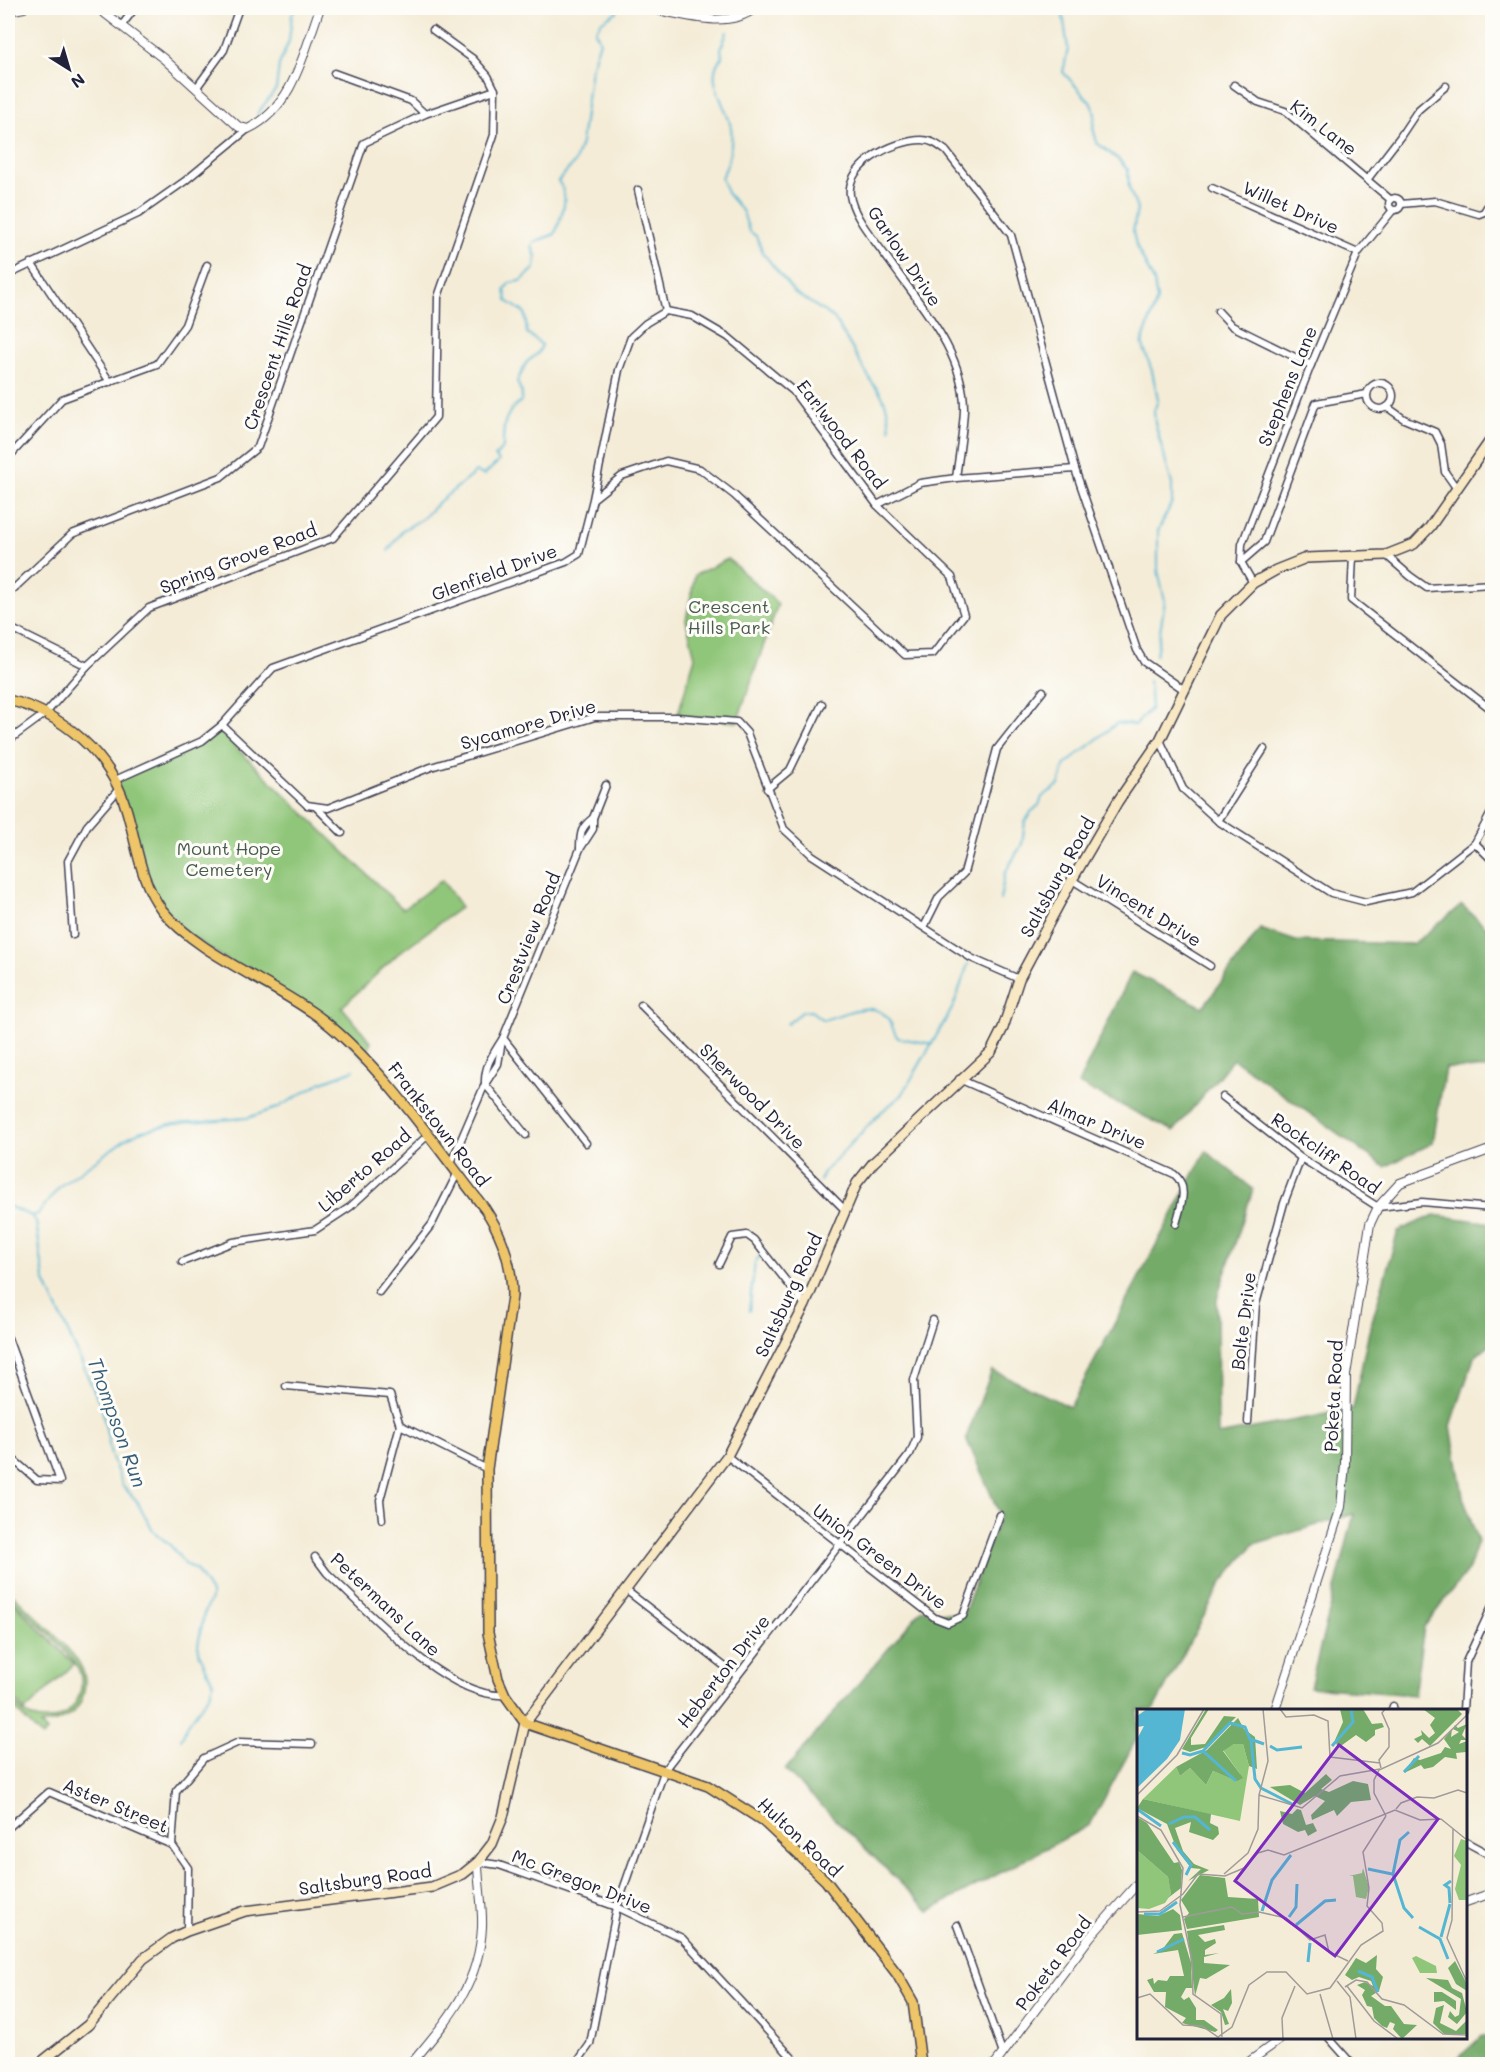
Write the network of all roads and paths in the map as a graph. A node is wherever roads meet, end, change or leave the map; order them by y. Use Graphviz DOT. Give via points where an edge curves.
graph roads {
  1 [pos="24,8"];
  2 [pos="98,8"];
  3 [pos="135,8"];
  4 [pos="239,8"];
  5 [pos="320,8"];
  6 [pos="646,8"];
  7 [pos="755,8"];
  8 [pos="8,11"];
  9 [pos="122,25"];
  10 [pos="433,30"];
  11 [pos="334,73"];
  12 [pos="1234,85"];
  13 [pos="1446,86"];
  14 [pos="196,87"];
  15 [pos="495,90"];
  16 [pos="425,114"];
  17 [pos="248,129"];
  18 [pos="1367,180"];
  19 [pos="1212,188"];
  20 [pos="638,190"];
  21 [pos="1492,198"];
  22 [pos="1390,200"];
  23 [pos="1401,204"];
  24 [pos="1393,210"];
  25 [pos="1358,253"];
  26 [pos="31,263"];
  27 [pos="207,265"];
  28 [pos="8,275"];
  29 [pos="1218,311"];
  30 [pos="666,312"];
  31 [pos="1311,365"];
  32 [pos="110,382"];
  33 [pos="1367,394"];
  34 [pos="1388,406"];
  35 [pos="1492,440"];
  36 [pos="1492,446"];
  37 [pos="8,458"];
  38 [pos="1075,469"];
  39 [pos="956,478"];
  40 [pos="1457,489"];
  41 [pos="593,499"];
  42 [pos="877,505"];
  43 [pos="1353,554"];
  44 [pos="1386,555"];
  45 [pos="1241,562"];
  46 [pos="1253,583"];
  47 [pos="1492,584"];
  48 [pos="8,594"];
  49 [pos="8,627"];
  50 [pos="87,666"];
  51 [pos="1183,689"];
  52 [pos="1043,691"];
  53 [pos="8,700"];
  54 [pos="822,704"];
  55 [pos="1492,710"];
  56 [pos="46,713"];
  57 [pos="222,725"];
  58 [pos="1160,740"];
  59 [pos="8,741"];
  60 [pos="1264,749"];
  61 [pos="117,784"];
  62 [pos="606,785"];
  63 [pos="767,789"];
  64 [pos="315,807"];
  65 [pos="1492,811"];
  66 [pos="593,818"];
  67 [pos="1218,820"];
  68 [pos="342,833"];
  69 [pos="1475,843"];
  70 [pos="580,849"];
  71 [pos="1492,860"];
  72 [pos="1072,880"];
  73 [pos="924,927"];
  74 [pos="73,935"];
  75 [pos="1210,966"];
  76 [pos="1019,979"];
  77 [pos="641,1005"];
  78 [pos="503,1038"];
  79 [pos="958,1079"];
  80 [pos="485,1084"];
  81 [pos="1223,1097"];
  82 [pos="526,1135"];
  83 [pos="427,1136"];
  84 [pos="586,1143"];
  85 [pos="1492,1149"];
  86 [pos="1301,1158"];
  87 [pos="450,1165"];
  88 [pos="458,1174"];
  89 [pos="1377,1207"];
  90 [pos="1492,1208"];
  91 [pos="844,1209"];
  92 [pos="1176,1224"];
  93 [pos="182,1262"];
  94 [pos="719,1264"];
  95 [pos="379,1292"];
  96 [pos="805,1305"];
  97 [pos="933,1320"];
  98 [pos="8,1338"];
  99 [pos="286,1386"];
  100 [pos="1248,1422"];
  101 [pos="400,1425"];
  102 [pos="8,1455"];
  103 [pos="727,1456"];
  104 [pos="487,1469"];
  105 [pos="1000,1515"];
  106 [pos="382,1519"];
  107 [pos="840,1546"];
  108 [pos="315,1557"];
  109 [pos="627,1591"];
  110 [pos="1492,1606"];
  111 [pos="737,1677"];
  112 [pos="505,1695"];
  113 [pos="1275,1709"];
  114 [pos="1463,1709"];
  115 [pos="525,1723"];
  116 [pos="312,1744"];
  117 [pos="665,1769"];
  118 [pos="8,1828"];
  119 [pos="1467,1843"];
  120 [pos="172,1845"];
  121 [pos="1492,1856"];
  122 [pos="478,1862"];
  123 [pos="1137,1884"];
  124 [pos="1492,1893"];
  125 [pos="1467,1902"];
  126 [pos="617,1907"];
  127 [pos="957,1925"];
  128 [pos="187,1931"];
  129 [pos="1279,2039"];
  130 [pos="1331,2039"];
  131 [pos="1003,2055"];
  132 [pos="39,2064"];
  133 [pos="411,2064"];
  134 [pos="576,2064"];
  135 [pos="798,2064"];
  136 [pos="921,2064"];
  137 [pos="994,2064"];
  138 [pos="1246,2064"];
  139 [pos="1352,2064"];
  1 -- 8 [label="street"];
  2 -- 9 [label="street"];
  3 -- 9 [label="street"];
  4 -- 14 [label="street" via="224,50"];
  5 -- 17 [label="street" via="297,74 280,104 261,123"];
  6 -- 7 [label="street" via="720,20"];
  9 -- 14 [label="street"];
  10 -- 15 [label="street" via="473,59 489,76"];
  11 -- 16 [label="street" via="411,101"];
  12 -- 18 [label="street, Kim Lane" via="1258,102 1286,111"];
  13 -- 18 [label="street" via="1418,110"];
  14 -- 17 [label="street" via="239,127"];
  15 -- 16 [label="street, Crescent Hills Road"];
  15 -- 50 [label="street, Spring Grove Road" via="494,135 438,297 436,417 333,538 149,608"];
  16 -- 48 [label="street, Crescent Hills Road" via="364,143 258,447 221,477 72,534"];
  17 -- 26 [label="street" via="138,214"];
  18 -- 22 [label="street, Kim Lane"];
  19 -- 25 [label="street, Willet Drive"];
  20 -- 30 [label="street"];
  21 -- 23 [label="street" via="1479,214 1435,201"];
  22 -- 23 [label="street" via="1396,198"];
  22 -- 24 [label="street"];
  23 -- 24 [label="street, Stephens Lane"];
  24 -- 25 [label="street, Stephens Lane"];
  25 -- 31 [label="street, Stephens Lane"];
  26 -- 28 [label="street"];
  26 -- 32 [label="street"];
  27 -- 32 [label="street" via="185,325 157,364"];
  29 -- 31 [label="street" via="1232,326"];
  30 -- 41 [label="street" via="646,322 631,337 619,370"];
  30 -- 42 [label="street, Earlwood Road" via="692,316 728,337 793,391"];
  31 -- 45 [label="street, Stephens Lane" via="1242,544"];
  32 -- 37 [label="street" via="62,399"];
  33 -- 34 [label="street" via="1371,406"];
  33 -- 34 [label="street" via="1373,385 1387,386 1392,396"];
  33 -- 45 [label="street" via="1316,403 1264,542"];
  34 -- 40 [label="street" via="1404,419 1435,432 1445,472"];
  35 -- 36 [label="street"];
  35 -- 40 [label="main road, Saltsburg Road"];
  38 -- 39 [label="street, Earlwood Road"];
  38 -- 39 [label="street, Garlow Drive" via="1011,235 946,151 934,142 921,140 862,163 852,178 850,199 864,226 946,342 960,381 964,409"];
  38 -- 51 [label="street" via="1139,657"];
  39 -- 42 [label="street, Earlwood Road" via="920,483"];
  40 -- 44 [label="main road, Saltsburg Road" via="1414,544"];
  41 -- 42 [label="street" via="622,476 666,461 700,469 734,495 905,656 933,654 964,615 952,577"];
  41 -- 57 [label="street, Glenfield Drive" via="579,554 566,562 273,668"];
  43 -- 44 [label="main road, Saltsburg Road"];
  43 -- 46 [label="main road, Saltsburg Road" via="1306,558"];
  43 -- 55 [label="street" via="1351,600"];
  44 -- 47 [label="street" via="1427,588"];
  45 -- 46 [label="street"];
  46 -- 51 [label="main road, Saltsburg Road" via="1221,615"];
  49 -- 50 [label="street"];
  50 -- 56 [label="street, Spring Grove Road"];
  51 -- 58 [label="main road, Saltsburg Road"];
  52 -- 73 [label="street" via="997,749 964,873 939,897"];
  53 -- 56 [label="main road, Frankstown Road"];
  54 -- 63 [label="street" via="790,770"];
  56 -- 59 [label="street, Spring Grove Road"];
  56 -- 61 [label="main road, Frankstown Road" via="86,744"];
  57 -- 61 [label="street, Glenfield Drive" via="202,741"];
  57 -- 64 [label="street" via="307,805"];
  58 -- 67 [label="street" via="1183,789"];
  58 -- 72 [label="main road, Saltsburg Road" via="1118,801"];
  60 -- 67 [label="street"];
  61 -- 74 [label="street" via="68,861"];
  61 -- 83 [label="main road, Frankstown Road" via="147,885 162,909 189,935 322,1019 369,1063"];
  62 -- 66 [label="street, Crestview Road"];
  63 -- 64 [label="street, Sycamore Drive" via="747,733 737,722 595,717 431,767 328,808"];
  63 -- 73 [label="street, Sycamore Drive" via="783,829 812,855"];
  64 -- 68 [label="street"];
  65 -- 69 [label="street"];
  66 -- 70 [label="street, Crestview Road" via="594,829"];
  66 -- 70 [label="street, Crestview Road" via="583,825"];
  67 -- 69 [label="street" via="1331,893 1366,902 1412,892"];
  69 -- 71 [label="street"];
  70 -- 78 [label="street, Crestview Road"];
  72 -- 75 [label="street, Vincent Drive"];
  72 -- 76 [label="main road, Saltsburg Road"];
  73 -- 76 [label="street, Sycamore Drive" via="971,958"];
  76 -- 79 [label="main road, Saltsburg Road" via="991,1052"];
  77 -- 91 [label="street, Sherwood Drive"];
  78 -- 80 [label="street, Crestview Road" via="498,1064"];
  78 -- 84 [label="street"];
  79 -- 91 [label="main road, Saltsburg Road" via="873,1163"];
  79 -- 92 [label="street, Almar Drive" via="1174,1174 1181,1181 1183,1195"];
  80 -- 82 [label="street"];
  80 -- 87 [label="street, Crestview Road"];
  81 -- 86 [label="street, Rockcliff Road"];
  83 -- 87 [label="main road, Frankstown Road"];
  83 -- 93 [label="street, Liberto Road" via="350,1207 315,1230 232,1242"];
  85 -- 89 [label="street, Poketa Road" via="1396,1185"];
  86 -- 89 [label="street, Rockcliff Road"];
  86 -- 100 [label="street, Bolte Drive" via="1256,1304"];
  87 -- 88 [label="main road, Frankstown Road"];
  88 -- 95 [label="street" via="432,1224"];
  88 -- 104 [label="main road, Frankstown Road" via="493,1222 505,1245 511,1271 511,1308"];
  89 -- 90 [label="street, Rockcliff Road" via="1422,1202"];
  89 -- 113 [label="street, Poketa Road" via="1363,1261 1346,1375 1341,1507"];
  91 -- 96 [label="main road, Saltsburg Road"];
  94 -- 96 [label="street" via="732,1237 747,1235"];
  96 -- 103 [label="main road, Saltsburg Road"];
  97 -- 107 [label="street, Heberton Drive" via="914,1380 917,1437 910,1454"];
  98 -- 102 [label="street" via="60,1481 37,1480"];
  99 -- 101 [label="street" via="390,1395"];
  101 -- 104 [label="street"];
  101 -- 106 [label="street" via="380,1500"];
  103 -- 107 [label="street, Union Green Drive"];
  103 -- 109 [label="main road, Saltsburg Road"];
  104 -- 112 [label="main road, Frankstown Road" via="488,1633 491,1658"];
  105 -- 107 [label="street, Union Green Drive" via="963,1616 948,1623 935,1618"];
  107 -- 111 [label="street, Heberton Drive"];
  108 -- 112 [label="street, Petermans Lane" via="327,1573 431,1668 481,1694"];
  109 -- 111 [label="street"];
  109 -- 115 [label="main road, Saltsburg Road"];
  110 -- 114 [label="street" via="1466,1662"];
  111 -- 117 [label="street, Heberton Drive"];
  112 -- 115 [label="main road, Frankstown Road"];
  115 -- 117 [label="main road, Hulton Road"];
  115 -- 122 [label="main road, Saltsburg Road" via="503,1817 492,1844"];
  116 -- 120 [label="street" via="239,1742 204,1758 176,1791"];
  117 -- 126 [label="street, Heberton Drive"];
  117 -- 136 [label="main road, Hulton Road" via="708,1786 749,1810 826,1881 906,1988 915,2014"];
  118 -- 120 [label="street, Aster Street" via="49,1792"];
  119 -- 121 [label="street"];
  120 -- 128 [label="street, Aster Street" via="188,1868"];
  122 -- 126 [label="street, Mc Gregor Drive" via="499,1865"];
  122 -- 128 [label="main road, Saltsburg Road" via="463,1874 432,1887 245,1911"];
  122 -- 133 [label="street" via="482,1925 478,1963 460,2004"];
  123 -- 131 [label="street, Poketa Road" via="1090,1937"];
  124 -- 125 [label="street"];
  126 -- 134 [label="street, Heberton Drive" via="590,2044"];
  126 -- 135 [label="street, Mc Gregor Drive" via="682,1938"];
  127 -- 131 [label="street"];
  128 -- 132 [label="main road, Saltsburg Road" via="143,1959 88,2025"];
  129 -- 138 [label="street"];
  130 -- 139 [label="street"];
  131 -- 137 [label="street, Poketa Road"];
}
